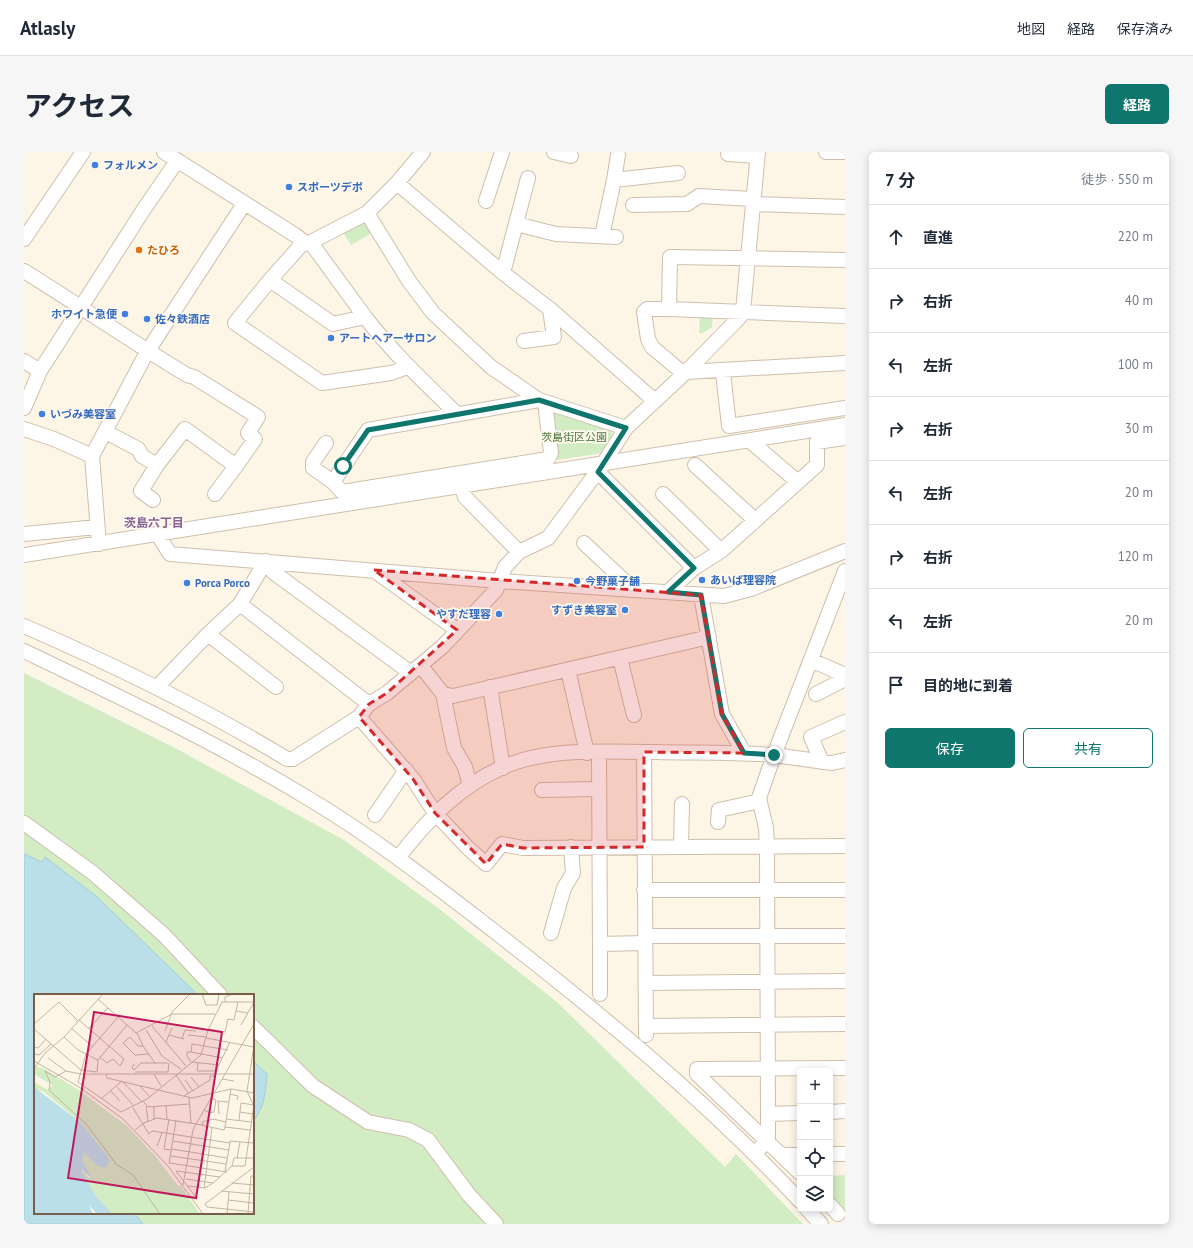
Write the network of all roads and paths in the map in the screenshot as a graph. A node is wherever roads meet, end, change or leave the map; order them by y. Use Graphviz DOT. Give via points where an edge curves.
graph roads {
  1 [pos="83,152"];
  2 [pos="164,152"];
  3 [pos="424,152"];
  4 [pos="502,152"];
  5 [pos="554,152"];
  6 [pos="728,152"];
  7 [pos="826,152"];
  8 [pos="845,152"];
  9 [pos="757,154"];
  10 [pos="618,155"];
  11 [pos="571,156"];
  12 [pos="177,161"];
  13 [pos="678,173"];
  14 [pos="528,178"];
  15 [pos="614,180"];
  16 [pos="397,183"];
  17 [pos="486,201"];
  18 [pos="752,201"];
  19 [pos="244,204"];
  20 [pos="633,204"];
  21 [pos="845,207"];
  22 [pos="367,213"];
  23 [pos="516,224"];
  24 [pos="602,236"];
  25 [pos="616,237"];
  26 [pos="24,239"];
  27 [pos="307,243"];
  28 [pos="748,257"];
  29 [pos="845,260"];
  30 [pos="24,271"];
  31 [pos="503,273"];
  32 [pos="270,280"];
  33 [pos="82,306"];
  34 [pos="550,309"];
  35 [pos="669,310"];
  36 [pos="743,311"];
  37 [pos="845,316"];
  38 [pos="365,317"];
  39 [pos="524,341"];
  40 [pos="147,352"];
  41 [pos="24,361"];
  42 [pos="845,363"];
  43 [pos="408,367"];
  44 [pos="40,371"];
  45 [pos="723,372"];
  46 [pos="685,373"];
  47 [pos="542,401"];
  48 [pos="655,401"];
  49 [pos="24,408"];
  50 [pos="845,408"];
  51 [pos="457,414"];
  52 [pos="845,425"];
  53 [pos="626,428"];
  54 [pos="24,429"];
  55 [pos="106,432"];
  56 [pos="845,438"];
  57 [pos="750,441"];
  58 [pos="326,443"];
  59 [pos="92,456"];
  60 [pos="157,464"];
  61 [pos="695,465"];
  62 [pos="236,466"];
  63 [pos="600,468"];
  64 [pos="333,482"];
  65 [pos="798,482"];
  66 [pos="462,487"];
  67 [pos="215,494"];
  68 [pos="663,494"];
  69 [pos="153,500"];
  70 [pos="755,520"];
  71 [pos="97,526"];
  72 [pos="24,534"];
  73 [pos="158,535"];
  74 [pos="584,543"];
  75 [pos="99,544"];
  76 [pos="845,550"];
  77 [pos="721,551"];
  78 [pos="519,552"];
  79 [pos="24,555"];
  80 [pos="266,561"];
  81 [pos="694,568"];
  82 [pos="374,570"];
  83 [pos="844,574"];
  84 [pos="499,580"];
  85 [pos="633,589"];
  86 [pos="668,592"];
  87 [pos="701,595"];
  88 [pos="240,604"];
  89 [pos="24,626"];
  90 [pos="457,630"];
  91 [pos="208,634"];
  92 [pos="709,637"];
  93 [pos="24,651"];
  94 [pos="620,658"];
  95 [pos="811,660"];
  96 [pos="416,669"];
  97 [pos="568,670"];
  98 [pos="845,675"];
  99 [pos="845,679"];
  100 [pos="157,687"];
  101 [pos="276,687"];
  102 [pos="490,687"];
  103 [pos="443,694"];
  104 [pos="816,694"];
  105 [pos="369,704"];
  106 [pos="634,715"];
  107 [pos="359,717"];
  108 [pos="845,722"];
  109 [pos="644,752"];
  110 [pos="593,753"];
  111 [pos="744,753"];
  112 [pos="774,755"];
  113 [pos="845,760"];
  114 [pos="822,762"];
  115 [pos="503,768"];
  116 [pos="406,770"];
  117 [pos="470,786"];
  118 [pos="599,789"];
  119 [pos="542,790"];
  120 [pos="760,801"];
  121 [pos="682,804"];
  122 [pos="435,813"];
  123 [pos="375,815"];
  124 [pos="718,822"];
  125 [pos="24,823"];
  126 [pos="681,846"];
  127 [pos="767,846"];
  128 [pos="845,846"];
  129 [pos="571,847"];
  130 [pos="599,847"];
  131 [pos="644,847"];
  132 [pos="398,858"];
  133 [pos="644,890"];
  134 [pos="767,890"];
  135 [pos="845,890"];
  136 [pos="551,933"];
  137 [pos="767,935"];
  138 [pos="845,936"];
  139 [pos="645,940"];
  140 [pos="600,944"];
  141 [pos="845,981"];
  142 [pos="768,982"];
  143 [pos="646,983"];
  144 [pos="219,994"];
  145 [pos="600,994"];
  146 [pos="768,1024"];
  147 [pos="845,1024"];
  148 [pos="254,1029"];
  149 [pos="768,1068"];
  150 [pos="845,1068"];
  151 [pos="845,1111"];
  152 [pos="833,1112"];
  153 [pos="797,1113"];
  154 [pos="768,1114"];
  155 [pos="768,1140"];
  156 [pos="755,1154"];
  157 [pos="833,1154"];
  158 [pos="845,1154"];
  159 [pos="783,1155"];
  160 [pos="797,1155"];
  161 [pos="797,1170"];
  162 [pos="797,1198"];
  163 [pos="810,1212"];
  164 [pos="496,1224"];
  165 [pos="821,1224"];
  1 -- 26 [label="street"];
  2 -- 12 [label="street"];
  3 -- 16 [label="street"];
  4 -- 17 [label="street"];
  5 -- 11 [label="street"];
  6 -- 9 [label="street"];
  7 -- 8 [label="street"];
  9 -- 18 [label="street"];
  10 -- 15 [label="street"];
  12 -- 19 [label="street"];
  12 -- 33 [label="street"];
  13 -- 15 [label="street"];
  14 -- 23 [label="street"];
  15 -- 24 [label="street"];
  16 -- 22 [label="street"];
  16 -- 31 [label="street"];
  18 -- 20 [label="street" via="699,196 687,204"];
  18 -- 21 [label="street"];
  18 -- 28 [label="street"];
  19 -- 27 [label="street"];
  19 -- 40 [label="street"];
  22 -- 27 [label="street"];
  22 -- 47 [label="street" via="409,281 433,313 491,367"];
  23 -- 24 [label="street" via="556,234"];
  23 -- 31 [label="street"];
  24 -- 25 [label="street"];
  27 -- 32 [label="street"];
  27 -- 38 [label="street"];
  28 -- 29 [label="street"];
  28 -- 35 [label="street" via="670,257"];
  28 -- 36 [label="street"];
  30 -- 33 [label="street"];
  31 -- 34 [label="street"];
  32 -- 38 [label="street" via="333,324"];
  32 -- 43 [label="street" via="235,323 322,383 391,373"];
  33 -- 40 [label="street"];
  33 -- 44 [label="street"];
  34 -- 39 [label="street" via="554,337"];
  34 -- 48 [label="street"];
  35 -- 36 [label="street"];
  35 -- 46 [label="street" via="647,309 644,312 648,339 652,347"];
  36 -- 37 [label="street"];
  36 -- 46 [label="street" via="740,318"];
  38 -- 43 [label="street" via="383,341"];
  40 -- 55 [label="street"];
  40 -- 62 [label="street" via="194,377 258,417 248,433 256,439"];
  41 -- 44 [label="street"];
  42 -- 45 [label="street"];
  43 -- 51 [label="street"];
  44 -- 49 [label="street"];
  45 -- 46 [label="street"];
  45 -- 50 [label="street" via="729,426"];
  46 -- 48 [label="street"];
  47 -- 51 [label="street"];
  47 -- 53 [label="street"];
  47 -- 64 [label="street" via="551,452 548,459 342,492"];
  48 -- 53 [label="street"];
  51 -- 64 [label="street" via="368,430"];
  52 -- 57 [label="street"];
  53 -- 63 [label="street"];
  54 -- 59 [label="street"];
  55 -- 59 [label="street"];
  55 -- 60 [label="street" via="138,449 142,456"];
  56 -- 65 [label="street" via="817,442 817,465"];
  57 -- 63 [label="street"];
  57 -- 65 [label="street"];
  58 -- 64 [label="street" via="313,462 313,468"];
  59 -- 71 [label="street"];
  60 -- 62 [label="street" via="185,429"];
  60 -- 69 [label="street" via="141,491"];
  61 -- 70 [label="street"];
  62 -- 67 [label="street"];
  63 -- 66 [label="street"];
  63 -- 78 [label="street" via="548,538"];
  63 -- 81 [label="street"];
  65 -- 70 [label="street"];
  66 -- 73 [label="street"];
  66 -- 78 [label="street" via="465,497"];
  68 -- 77 [label="street"];
  70 -- 77 [label="street"];
  71 -- 72 [label="street"];
  71 -- 75 [label="street"];
  73 -- 75 [label="street"];
  73 -- 80 [label="street" via="170,554"];
  74 -- 85 [label="street"];
  75 -- 79 [label="street"];
  76 -- 87 [label="street" via="751,589 724,596"];
  77 -- 81 [label="street"];
  78 -- 84 [label="street" via="505,567"];
  80 -- 82 [label="street"];
  80 -- 88 [label="street"];
  80 -- 96 [label="street" via="273,572"];
  81 -- 86 [label="street"];
  82 -- 84 [label="street"];
  82 -- 90 [label="street"];
  83 -- 95 [label="street"];
  84 -- 85 [label="street"];
  84 -- 90 [label="street" via="496,590"];
  85 -- 86 [label="street"];
  86 -- 87 [label="street"];
  87 -- 92 [label="street"];
  88 -- 91 [label="street"];
  88 -- 105 [label="street"];
  89 -- 100 [label="street"];
  90 -- 96 [label="street"];
  91 -- 100 [label="street"];
  91 -- 101 [label="street"];
  92 -- 94 [label="street"];
  92 -- 111 [label="street" via="722,714"];
  93 -- 132 [label="street" via="222,749 308,798"];
  94 -- 97 [label="street"];
  94 -- 106 [label="street"];
  95 -- 98 [label="street"];
  95 -- 112 [label="street"];
  96 -- 103 [label="street"];
  96 -- 105 [label="street"];
  97 -- 102 [label="street"];
  97 -- 110 [label="street"];
  99 -- 104 [label="street"];
  100 -- 107 [label="street" via="250,736 287,759 293,759"];
  102 -- 103 [label="street" via="453,696"];
  102 -- 115 [label="street"];
  103 -- 117 [label="street" via="454,748 465,767"];
  105 -- 107 [label="street"];
  107 -- 116 [label="street"];
  108 -- 114 [label="street" via="811,738"];
  109 -- 110 [label="street"];
  109 -- 111 [label="street"];
  109 -- 131 [label="street"];
  110 -- 115 [label="street" via="568,753 522,761"];
  110 -- 118 [label="street"];
  111 -- 112 [label="street"];
  112 -- 114 [label="street"];
  112 -- 120 [label="street"];
  113 -- 114 [label="street"];
  115 -- 117 [label="street"];
  116 -- 122 [label="street"];
  116 -- 123 [label="street"];
  117 -- 122 [label="street"];
  118 -- 119 [label="street"];
  118 -- 130 [label="street"];
  120 -- 124 [label="street" via="719,810"];
  120 -- 127 [label="street"];
  121 -- 126 [label="street"];
  122 -- 129 [label="street" via="486,864 502,844 523,848"];
  122 -- 132 [label="street"];
  125 -- 144 [label="street" via="93,874 164,935"];
  126 -- 127 [label="street"];
  126 -- 131 [label="street"];
  127 -- 128 [label="street"];
  127 -- 134 [label="street"];
  129 -- 130 [label="street"];
  129 -- 136 [label="street" via="574,873 564,888"];
  130 -- 131 [label="street"];
  130 -- 140 [label="street"];
  131 -- 133 [label="street"];
  132 -- 156 [label="street" via="546,971 640,1048"];
  133 -- 134 [label="street"];
  133 -- 139 [label="street"];
  134 -- 135 [label="street"];
  134 -- 137 [label="street"];
  137 -- 138 [label="street"];
  137 -- 139 [label="street"];
  137 -- 142 [label="street"];
  139 -- 140 [label="street"];
  139 -- 143 [label="street"];
  140 -- 145 [label="street"];
  141 -- 142 [label="street"];
  142 -- 143 [label="street"];
  142 -- 146 [label="street"];
  143 -- 146 [label="street" via="646,1030"];
  146 -- 147 [label="street"];
  146 -- 149 [label="street"];
  148 -- 164 [label="street" via="314,1086 368,1122 408,1130 428,1140 469,1195"];
  149 -- 150 [label="street"];
  149 -- 154 [label="street"];
  149 -- 155 [label="street" via="697,1069 697,1074"];
  151 -- 152 [label="street"];
  153 -- 154 [label="street"];
  154 -- 155 [label="street"];
  155 -- 156 [label="street"];
  155 -- 159 [label="street"];
  156 -- 162 [label="street"];
  157 -- 158 [label="street"];
  159 -- 160 [label="street"];
  159 -- 161 [label="street"];
  163 -- 165 [label="street"];
}
